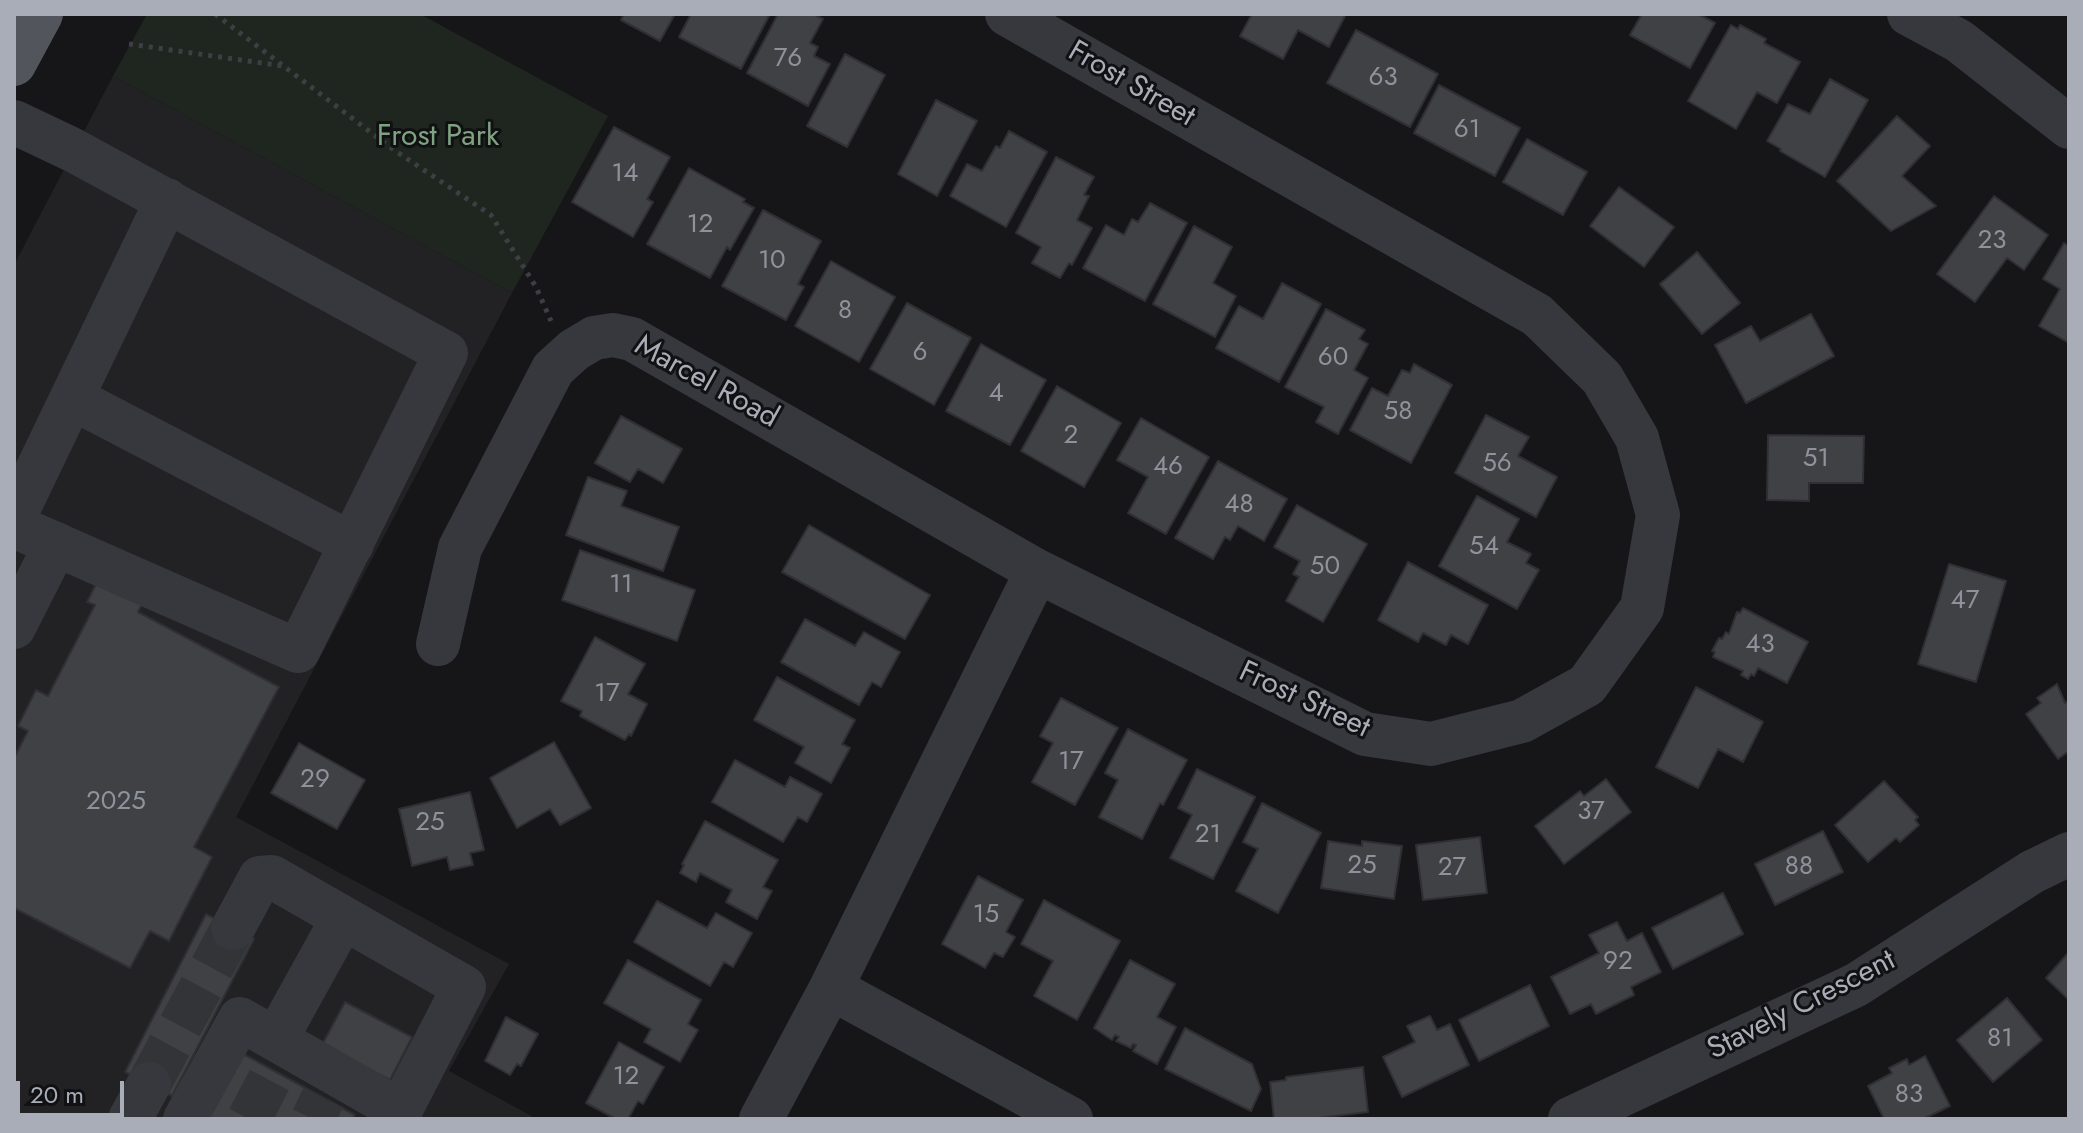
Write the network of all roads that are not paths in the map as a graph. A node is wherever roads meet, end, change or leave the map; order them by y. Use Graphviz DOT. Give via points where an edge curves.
graph roads {
  1 [pos="41,14"];
  2 [pos="1007,14"];
  3 [pos="1909,14"];
  4 [pos="15,61"];
  5 [pos="14,122"];
  6 [pos="2069,127"];
  7 [pos="167,200"];
  8 [pos="72,398"];
  9 [pos="14,518"];
  10 [pos="14,526"];
  11 [pos="56,544"];
  12 [pos="352,544"];
  13 [pos="1037,571"];
  14 [pos="14,627"];
  15 [pos="438,644"];
  16 [pos="2069,854"];
  17 [pos="343,918"];
  18 [pos="233,928"];
  19 [pos="831,988"];
  20 [pos="296,1067"];
  21 [pos="398,1115"];
  22 [pos="185,1119"];
  23 [pos="761,1119"];
  24 [pos="1071,1119"];
  25 [pos="1570,1119"];
  1 -- 4 [label="main road"];
  2 -- 13 [label="street, Frost Street" via="1537,315 1602,378 1637,438 1658,515 1642,608 1587,685 1522,721 1431,744 1365,734"];
  3 -- 6 [label="street" via="1959,41"];
  5 -- 7 [label="street"];
  7 -- 8 [label="street"];
  7 -- 12 [label="street" via="446,353"];
  8 -- 9 [label="street"];
  8 -- 12 [label="street"];
  10 -- 11 [label="street"];
  11 -- 12 [label="street" via="298,651"];
  11 -- 14 [label="street"];
  13 -- 15 [label="street, Marcel Road" via="632,339 613,335 594,338 553,369 460,548"];
  13 -- 19 [label="street"];
  16 -- 25 [label="street, Stavely Crescent" via="2032,872 1856,985"];
  17 -- 18 [label="street" via="272,877 260,878"];
  17 -- 20 [label="street"];
  17 -- 21 [label="street" via="464,987"];
  19 -- 23 [label="street"];
  19 -- 24 [label="street"];
  20 -- 21 [label="street"];
  20 -- 22 [label="street" via="240,1019"];
}
